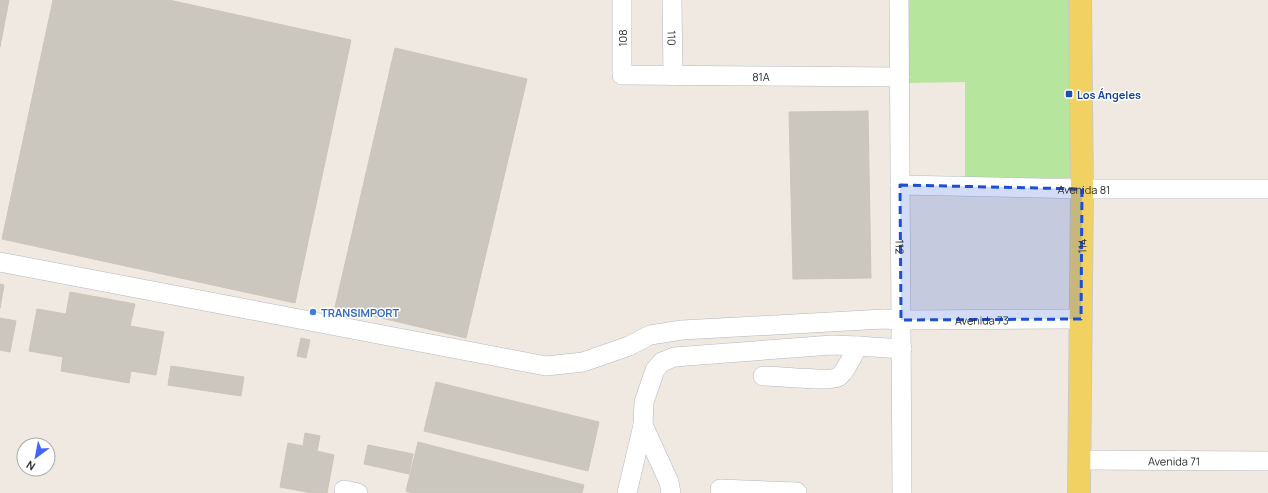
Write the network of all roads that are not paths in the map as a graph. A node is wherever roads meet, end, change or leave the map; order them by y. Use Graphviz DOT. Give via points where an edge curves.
graph roads {
  1 [pos="622,0"];
  2 [pos="672,0"];
  3 [pos="899,0"];
  4 [pos="1080,0"];
  5 [pos="622,75"];
  6 [pos="673,76"];
  7 [pos="900,77"];
  8 [pos="900,185"];
  9 [pos="1082,189"];
  10 [pos="1268,189"];
  11 [pos="0,262"];
  12 [pos="892,319"];
  13 [pos="1081,319"];
  14 [pos="858,346"];
  15 [pos="902,348"];
  16 [pos="763,376"];
  17 [pos="643,425"];
  18 [pos="1079,460"];
  19 [pos="1268,461"];
  20 [pos="720,489"];
  21 [pos="627,493"];
  22 [pos="671,493"];
  23 [pos="797,493"];
  24 [pos="902,493"];
  25 [pos="1080,493"];
  1 -- 5 [label="street, 108"];
  2 -- 6 [label="street, 110"];
  3 -- 7 [label="street, 112"];
  4 -- 9 [label="main road, 114"];
  5 -- 6 [label="street, 81A"];
  6 -- 7 [label="street, 81A"];
  7 -- 8 [label="street, 112"];
  8 -- 9 [label="street, Avenida 81"];
  8 -- 12 [label="street, 112"];
  9 -- 10 [label="street, Avenida 81"];
  9 -- 13 [label="main road, 114"];
  11 -- 12 [label="street, Avenida 73" via="546,366 583,362 630,346 650,335 682,330"];
  12 -- 13 [label="street, Avenida 73"];
  12 -- 15 [label="street, 112"];
  13 -- 18 [label="main road, 114"];
  14 -- 15 [label="street"];
  14 -- 16 [label="street" via="843,373 837,378"];
  14 -- 17 [label="street" via="674,357 662,362 655,370 644,402"];
  15 -- 24 [label="street, 112"];
  17 -- 21 [label="street"];
  17 -- 22 [label="street" via="669,482"];
  18 -- 19 [label="street, Avenida 71"];
  18 -- 25 [label="main road, 114"];
  20 -- 23 [label="street"];
}
